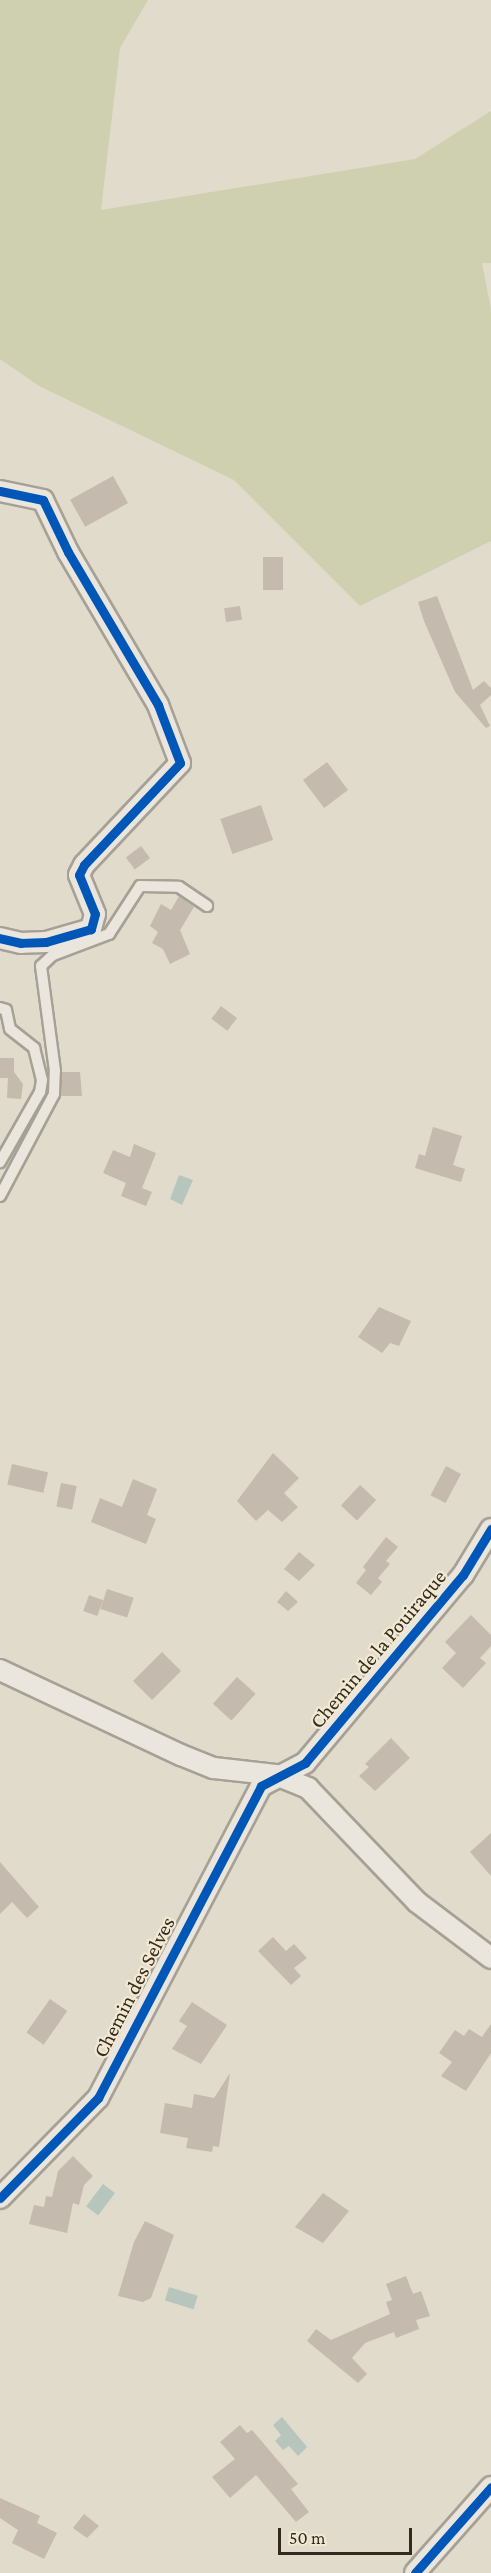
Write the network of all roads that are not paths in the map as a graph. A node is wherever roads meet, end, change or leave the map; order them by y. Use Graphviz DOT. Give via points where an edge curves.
graph roads {
  1 [pos="0,491"];
  2 [pos="207,906"];
  3 [pos="0,938"];
  4 [pos="0,1008"];
  5 [pos="5,1031"];
  6 [pos="0,1162"];
  7 [pos="0,1196"];
  8 [pos="491,1529"];
  9 [pos="0,1670"];
  10 [pos="276,1775"];
  11 [pos="491,1958"];
  12 [pos="0,2198"];
  13 [pos="491,2487"];
  14 [pos="415,2573"];
  1 -- 3 [label="street" via="43,500 68,552 158,705 180,763 84,865 79,875 95,914 91,929 46,942"];
  2 -- 7 [label="lane" via="179,887 140,886 109,934 53,955 41,966 55,1071 54,1094"];
  4 -- 5 [label="lane" via="6,1010"];
  5 -- 6 [label="lane" via="34,1048 42,1080 40,1092"];
  8 -- 10 [label="street, Chemin de la Pouiraque" via="463,1575 305,1763"];
  9 -- 10 [label="street" via="214,1768"];
  10 -- 11 [label="street" via="308,1788 417,1902"];
  10 -- 12 [label="street, Chemin des Selves" via="261,1786 244,1815 98,2098"];
  13 -- 14 [label="street"];
}
